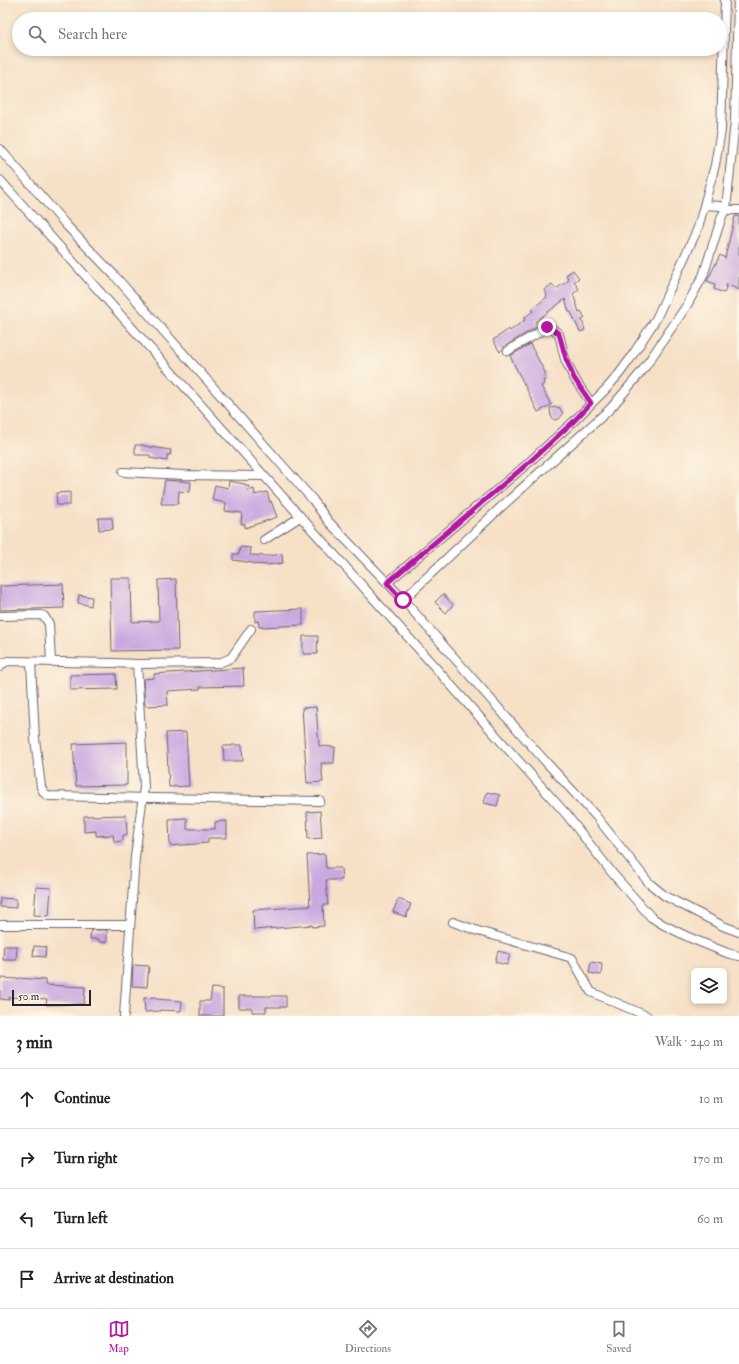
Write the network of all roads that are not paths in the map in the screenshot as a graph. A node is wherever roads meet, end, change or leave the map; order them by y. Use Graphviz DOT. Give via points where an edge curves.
graph roads {
  1 [pos="725,0"];
  2 [pos="738,0"];
  3 [pos="725,12"];
  4 [pos="738,38"];
  5 [pos="723,56"];
  6 [pos="737,108"];
  7 [pos="0,149"];
  8 [pos="0,180"];
  9 [pos="707,205"];
  10 [pos="723,208"];
  11 [pos="739,210"];
  12 [pos="508,351"];
  13 [pos="591,403"];
  14 [pos="123,472"];
  15 [pos="264,476"];
  16 [pos="300,517"];
  17 [pos="264,540"];
  18 [pos="388,584"];
  19 [pos="401,598"];
  20 [pos="0,616"];
  21 [pos="251,629"];
  22 [pos="0,655"];
  23 [pos="31,662"];
  24 [pos="51,662"];
  25 [pos="137,664"];
  26 [pos="3,665"];
  27 [pos="142,797"];
  28 [pos="320,801"];
  29 [pos="453,922"];
  30 [pos="0,925"];
  31 [pos="130,925"];
  32 [pos="739,932"];
  33 [pos="739,956"];
  34 [pos="124,1016"];
  35 [pos="647,1016"];
  1 -- 3 [label="street"];
  2 -- 4 [label="street"];
  4 -- 6 [label="street"];
  5 -- 9 [label="street" via="721,130"];
  6 -- 10 [label="street"];
  7 -- 18 [label="street" via="298,483 328,521"];
  8 -- 15 [label="street"];
  9 -- 10 [label="street"];
  9 -- 13 [label="street" via="656,319 630,359 607,388"];
  10 -- 11 [label="street"];
  10 -- 19 [label="street" via="704,276 643,370 610,409"];
  12 -- 13 [label="street" via="547,327 553,329 559,334 574,378"];
  13 -- 18 [label="street" via="526,465"];
  14 -- 15 [label="street"];
  15 -- 16 [label="street"];
  16 -- 17 [label="street"];
  16 -- 33 [label="street" via="566,814 651,917 727,953"];
  18 -- 19 [label="street"];
  19 -- 32 [label="street" via="595,815 649,883 665,896"];
  20 -- 24 [label="street" via="44,616 49,624"];
  21 -- 25 [label="street" via="231,658 219,663"];
  22 -- 26 [label="street"];
  23 -- 24 [label="street"];
  23 -- 26 [label="street"];
  23 -- 27 [label="street" via="35,739 44,793 57,797"];
  24 -- 25 [label="street"];
  25 -- 27 [label="street" via="144,787"];
  27 -- 28 [label="street"];
  27 -- 31 [label="street"];
  29 -- 35 [label="street" via="572,958 591,992"];
  30 -- 31 [label="street"];
  31 -- 34 [label="street"];
}
